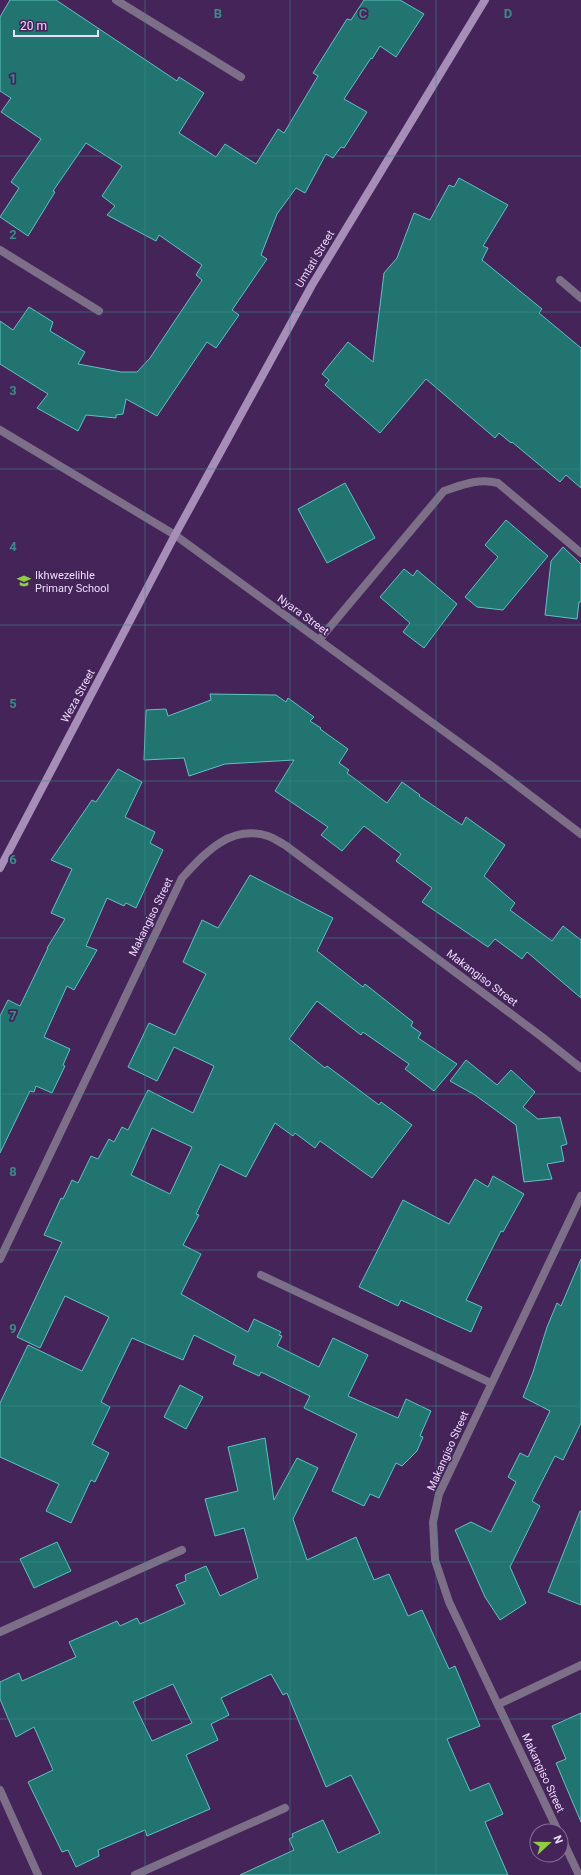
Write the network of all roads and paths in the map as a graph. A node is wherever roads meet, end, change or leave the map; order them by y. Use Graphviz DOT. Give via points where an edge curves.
graph roads {
  1 [pos="116,0"];
  2 [pos="485,0"];
  3 [pos="240,77"];
  4 [pos="0,250"];
  5 [pos="560,280"];
  6 [pos="581,298"];
  7 [pos="99,311"];
  8 [pos="0,430"];
  9 [pos="175,535"];
  10 [pos="581,553"];
  11 [pos="319,640"];
  12 [pos="581,834"];
  13 [pos="0,868"];
  14 [pos="581,1068"];
  15 [pos="581,1196"];
  16 [pos="0,1259"];
  17 [pos="261,1275"];
  18 [pos="492,1383"];
  19 [pos="182,1550"];
  20 [pos="0,1632"];
  21 [pos="581,1665"];
  22 [pos="499,1704"];
  23 [pos="0,1790"];
  24 [pos="285,1808"];
  25 [pos="554,1823"];
  26 [pos="569,1854"];
  27 [pos="38,1875"];
  28 [pos="135,1875"];
  29 [pos="579,1875"];
  1 -- 3 [label="street"];
  2 -- 9 [label="street, Umtati Street" via="312,285"];
  4 -- 7 [label="street"];
  5 -- 6 [label="street"];
  8 -- 9 [label="street, Nyara Street"];
  9 -- 11 [label="street, Nyara Street"];
  9 -- 13 [label="street, Weza Street"];
  10 -- 11 [label="street" via="498,483 486,480 470,482 444,492"];
  11 -- 12 [label="street, Nyara Street"];
  14 -- 16 [label="street, Makangiso Street" via="285,845 268,836 246,834 222,840 204,853 182,878"];
  15 -- 18 [label="street, Makangiso Street"];
  17 -- 18 [label="street"];
  18 -- 22 [label="street, Makangiso Street" via="439,1494 433,1522 435,1560 449,1602"];
  19 -- 20 [label="street"];
  21 -- 22 [label="street"];
  22 -- 25 [label="street, Makangiso Street"];
  23 -- 27 [label="street"];
  24 -- 28 [label="street"];
  26 -- 29 [label="street"];
}
